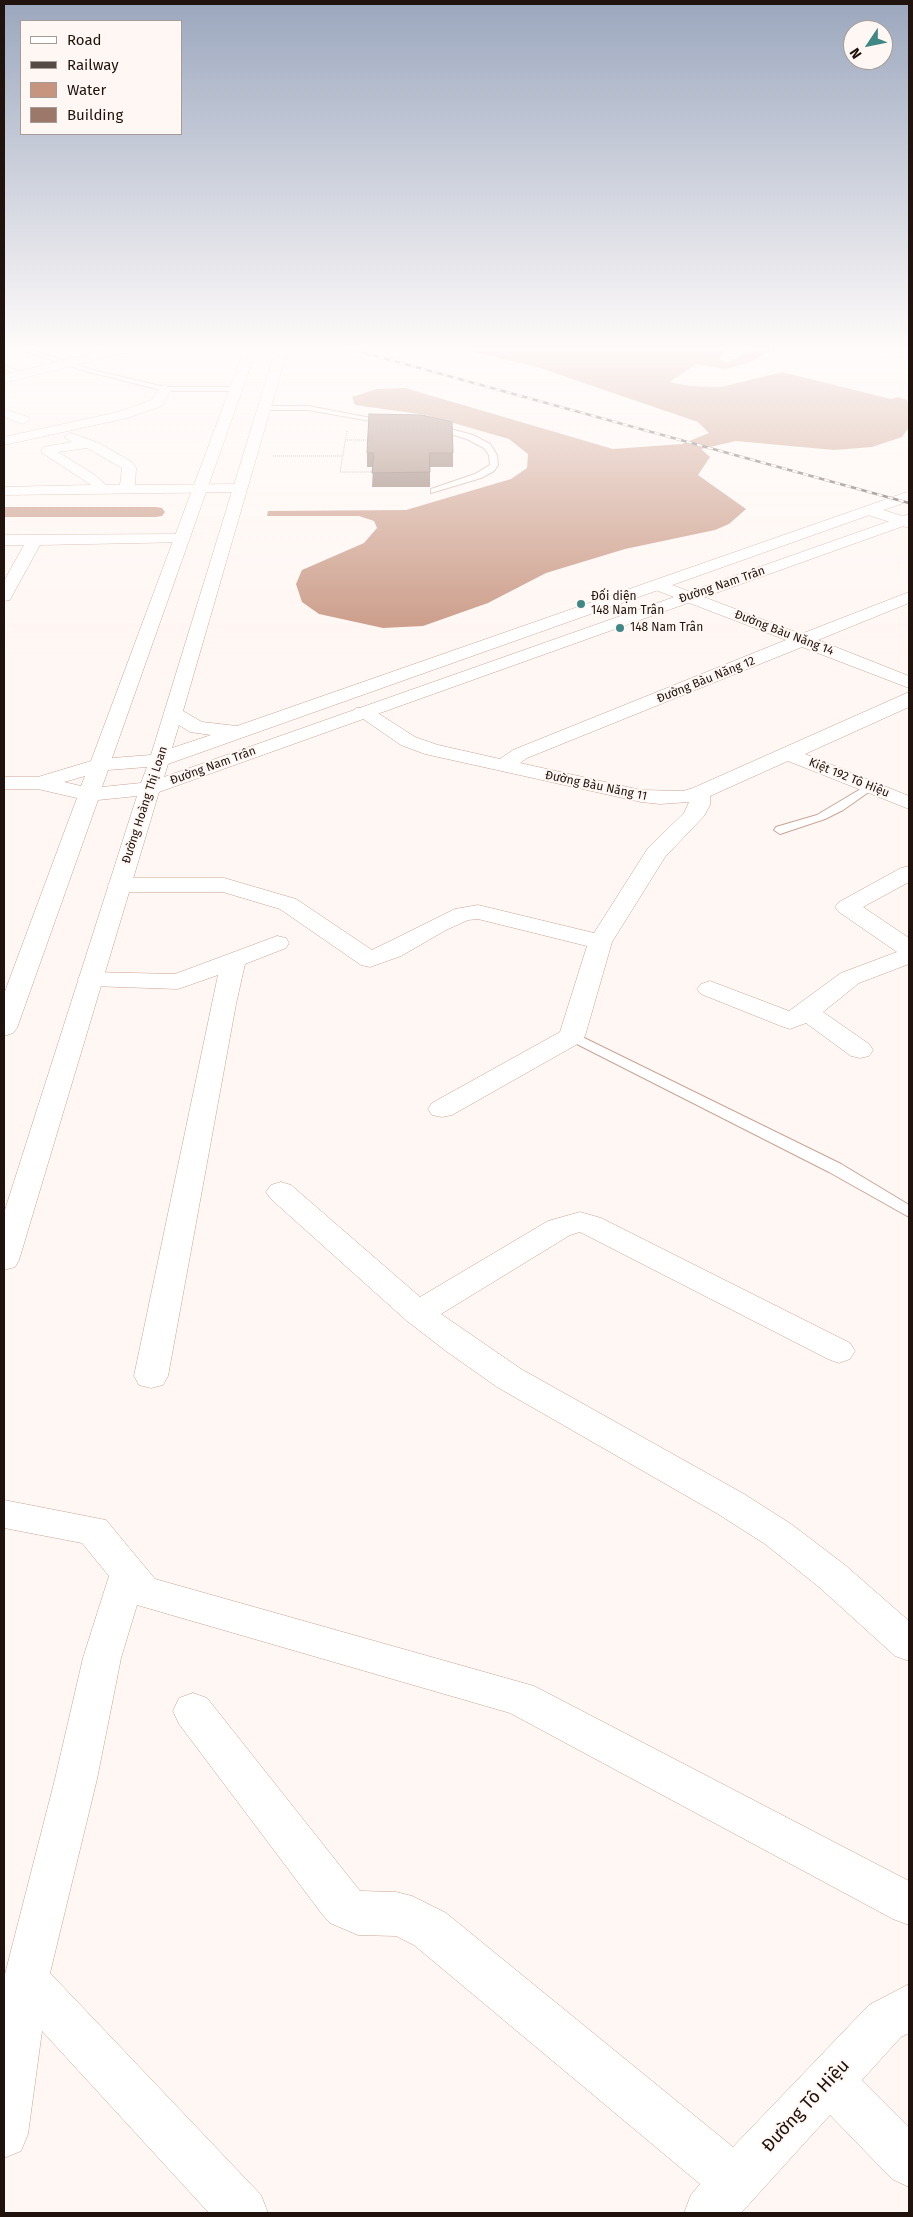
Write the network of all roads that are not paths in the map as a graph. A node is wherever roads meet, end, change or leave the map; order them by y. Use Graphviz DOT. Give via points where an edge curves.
graph roads {
  1 [pos="48,451"];
  2 [pos="102,451"];
  3 [pos="214,451"];
  4 [pos="251,451"];
  5 [pos="491,451"];
  6 [pos="240,488"];
  7 [pos="200,489"];
  8 [pos="101,490"];
  9 [pos="127,490"];
  10 [pos="4,491"];
  11 [pos="434,491"];
  12 [pos="909,496"];
  13 [pos="870,511"];
  14 [pos="907,521"];
  15 [pos="35,539"];
  16 [pos="182,539"];
  17 [pos="4,540"];
  18 [pos="659,585"];
  19 [pos="6,589"];
  20 [pos="689,597"];
  21 [pos="909,597"];
  22 [pos="804,641"];
  23 [pos="909,682"];
  24 [pos="909,698"];
  25 [pos="363,712"];
  26 [pos="173,713"];
  27 [pos="239,732"];
  28 [pos="788,754"];
  29 [pos="159,760"];
  30 [pos="100,765"];
  31 [pos="504,766"];
  32 [pos="4,783"];
  33 [pos="38,783"];
  34 [pos="869,787"];
  35 [pos="149,789"];
  36 [pos="700,793"];
  37 [pos="89,794"];
  38 [pos="909,803"];
  39 [pos="780,830"];
  40 [pos="909,873"];
  41 [pos="119,884"];
  42 [pos="600,942"];
  43 [pos="277,943"];
  44 [pos="909,949"];
  45 [pos="909,956"];
  46 [pos="234,960"];
  47 [pos="90,979"];
  48 [pos="710,989"];
  49 [pos="807,1012"];
  50 [pos="4,1028"];
  51 [pos="572,1036"];
  52 [pos="860,1050"];
  53 [pos="442,1109"];
  54 [pos="281,1192"];
  55 [pos="909,1212"];
  56 [pos="4,1260"];
  57 [pos="418,1313"];
  58 [pos="839,1350"];
  59 [pos="151,1376"];
  60 [pos="4,1514"];
  61 [pos="128,1573"];
  62 [pos="909,1644"];
  63 [pos="193,1711"];
  64 [pos="909,1904"];
  65 [pos="26,1980"];
  66 [pos="909,2007"];
  67 [pos="830,2081"];
  68 [pos="4,2134"];
  69 [pos="909,2162"];
  70 [pos="722,2197"];
  71 [pos="243,2213"];
  1 -- 8 [label="street" via="97,483"];
  2 -- 9 [label="street" via="129,468"];
  3 -- 7 [label="street"];
  4 -- 6 [label="street, Đường Hoàng Thị Loan"];
  5 -- 11 [label="lane" via="494,464 485,473"];
  6 -- 7 [label="street"];
  6 -- 26 [label="street, Đường Hoàng Thị Loan"];
  7 -- 9 [label="street"];
  7 -- 16 [label="street"];
  8 -- 9 [label="street"];
  8 -- 10 [label="street"];
  12 -- 13 [label="street, Đường Nam Trân"];
  13 -- 14 [label="street"];
  13 -- 18 [label="street, Đường Nam Trân"];
  14 -- 20 [label="street, Đường Nam Trân"];
  15 -- 16 [label="street"];
  15 -- 17 [label="street"];
  15 -- 19 [label="street"];
  16 -- 30 [label="street"];
  18 -- 20 [label="street, Đường Bàu Năng 14"];
  18 -- 27 [label="street, Đường Nam Trân"];
  20 -- 22 [label="street, Đường Bàu Năng 14"];
  20 -- 25 [label="street, Đường Nam Trân"];
  21 -- 22 [label="street, Đường Bàu Năng 12"];
  22 -- 23 [label="street, Đường Bàu Năng 14"];
  22 -- 31 [label="street, Đường Bàu Năng 12" via="520,754"];
  24 -- 28 [label="street, Đường Bàu Năng 11"];
  25 -- 31 [label="street, Đường Bàu Năng 11" via="408,741 432,750"];
  25 -- 35 [label="street, Đường Nam Trân"];
  26 -- 27 [label="street" via="197,728"];
  26 -- 29 [label="street, Đường Hoàng Thị Loan"];
  27 -- 29 [label="street, Đường Nam Trân"];
  28 -- 34 [label="street, Kiệt 192 Tô Hiệu"];
  28 -- 36 [label="street, Đường Bàu Năng 11"];
  29 -- 30 [label="street, Đường Nam Trân"];
  29 -- 35 [label="street, Đường Hoàng Thị Loan"];
  30 -- 33 [label="street, Đường Nam Trân"];
  30 -- 37 [label="street"];
  31 -- 36 [label="street, Đường Bàu Năng 11" via="641,796 683,797"];
  32 -- 33 [label="street"];
  33 -- 37 [label="street, Đường Nam Trân"];
  34 -- 38 [label="street, Kiệt 192 Tô Hiệu"];
  34 -- 39 [label="lane" via="821,817"];
  35 -- 37 [label="street, Đường Nam Trân"];
  35 -- 41 [label="street, Đường Hoàng Thị Loan"];
  36 -- 42 [label="street" via="693,816 656,853"];
  37 -- 50 [label="street"];
  40 -- 44 [label="street" via="847,907"];
  41 -- 42 [label="street" via="224,885 288,904 370,960 438,925 463,914 478,912"];
  41 -- 47 [label="street, Đường Hoàng Thị Loan"];
  42 -- 51 [label="street"];
  43 -- 46 [label="street"];
  45 -- 49 [label="street" via="850,978"];
  46 -- 47 [label="street" via="178,982"];
  46 -- 59 [label="street"];
  47 -- 56 [label="street, Đường Hoàng Thị Loan"];
  48 -- 49 [label="street" via="790,1021"];
  49 -- 52 [label="street"];
  51 -- 53 [label="street"];
  51 -- 55 [label="lane" via="835,1168"];
  54 -- 57 [label="street"];
  57 -- 58 [label="street" via="559,1228 580,1222"];
  57 -- 62 [label="street" via="509,1378 778,1534 832,1576"];
  60 -- 61 [label="street" via="93,1530"];
  61 -- 64 [label="street" via="143,1591 520,1698"];
  61 -- 65 [label="street" via="102,1658"];
  63 -- 70 [label="street" via="346,1908 358,1913 396,1914 412,1918 430,1929"];
  65 -- 68 [label="street"];
  65 -- 71 [label="street"];
  66 -- 67 [label="street, Đường Tô Hiệu" via="885,2021"];
  67 -- 69 [label="street"];
  67 -- 70 [label="street, Đường Tô Hiệu"];
}
